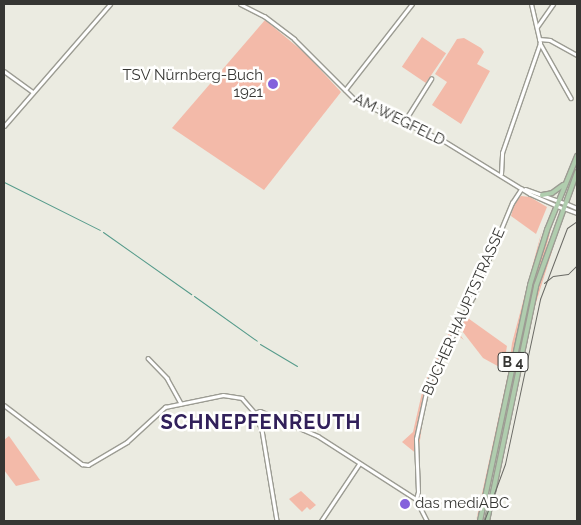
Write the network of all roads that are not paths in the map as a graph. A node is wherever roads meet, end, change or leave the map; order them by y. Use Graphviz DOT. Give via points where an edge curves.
graph roads {
  1 [pos="110,4"];
  2 [pos="240,4"];
  3 [pos="412,4"];
  4 [pos="531,4"];
  5 [pos="553,4"];
  6 [pos="537,27"];
  7 [pos="539,41"];
  8 [pos="577,55"];
  9 [pos="4,71"];
  10 [pos="431,79"];
  11 [pos="344,91"];
  12 [pos="33,92"];
  13 [pos="571,98"];
  14 [pos="404,122"];
  15 [pos="4,126"];
  16 [pos="577,156"];
  17 [pos="577,172"];
  18 [pos="501,174"];
  19 [pos="565,184"];
  20 [pos="522,188"];
  21 [pos="542,195"];
  22 [pos="557,203"];
  23 [pos="563,205"];
  24 [pos="577,208"];
  25 [pos="577,213"];
  26 [pos="148,358"];
  27 [pos="181,403"];
  28 [pos="4,405"];
  29 [pos="255,412"];
  30 [pos="296,412"];
  31 [pos="308,419"];
  32 [pos="313,422"];
  33 [pos="303,428"];
  34 [pos="359,464"];
  35 [pos="416,499"];
  36 [pos="277,521"];
  37 [pos="321,521"];
  38 [pos="427,521"];
  39 [pos="480,521"];
  40 [pos="487,521"];
  1 -- 12 [label="street"];
  2 -- 11 [label="street, AM WEGFELD" via="262,14 294,39"];
  3 -- 11 [label="street"];
  4 -- 6 [label="street"];
  5 -- 6 [label="street"];
  6 -- 7 [label="street"];
  7 -- 8 [label="street" via="550,40"];
  7 -- 13 [label="street"];
  7 -- 18 [label="street" via="502,153"];
  9 -- 12 [label="street"];
  10 -- 14 [label="street"];
  11 -- 14 [label="street, AM WEGFELD" via="359,102"];
  12 -- 15 [label="street"];
  14 -- 18 [label="street, AM WEGFELD"];
  16 -- 19 [label="main road, B 4"];
  17 -- 23 [label="main road, B 4"];
  18 -- 20 [label="street, AM WEGFELD"];
  19 -- 21 [label="main road" via="552,193"];
  19 -- 22 [label="main road, B 4"];
  20 -- 21 [label="street, AM WEGFELD"];
  20 -- 22 [label="street, AM WEGFELD"];
  20 -- 35 [label="street, BUCHER HAUPTSTRASSE" via="512,203 473,297 428,383 416,439"];
  21 -- 22 [label="street, AM WEGFELD"];
  22 -- 23 [label="street"];
  22 -- 39 [label="main road, B 4" via="525,307"];
  23 -- 24 [label="street"];
  23 -- 25 [label="street"];
  23 -- 40 [label="main road, B 4" via="529,315"];
  26 -- 27 [label="street" via="167,378"];
  27 -- 28 [label="street" via="165,407 114,451 91,464 82,464"];
  27 -- 29 [label="street" via="223,396 242,398"];
  29 -- 33 [label="street" via="260,411"];
  29 -- 36 [label="street" via="263,434"];
  30 -- 31 [label="street"];
  31 -- 32 [label="street"];
  31 -- 33 [label="street"];
  33 -- 34 [label="street"];
  34 -- 35 [label="street"];
  34 -- 37 [label="street"];
  35 -- 38 [label="street"];
}
